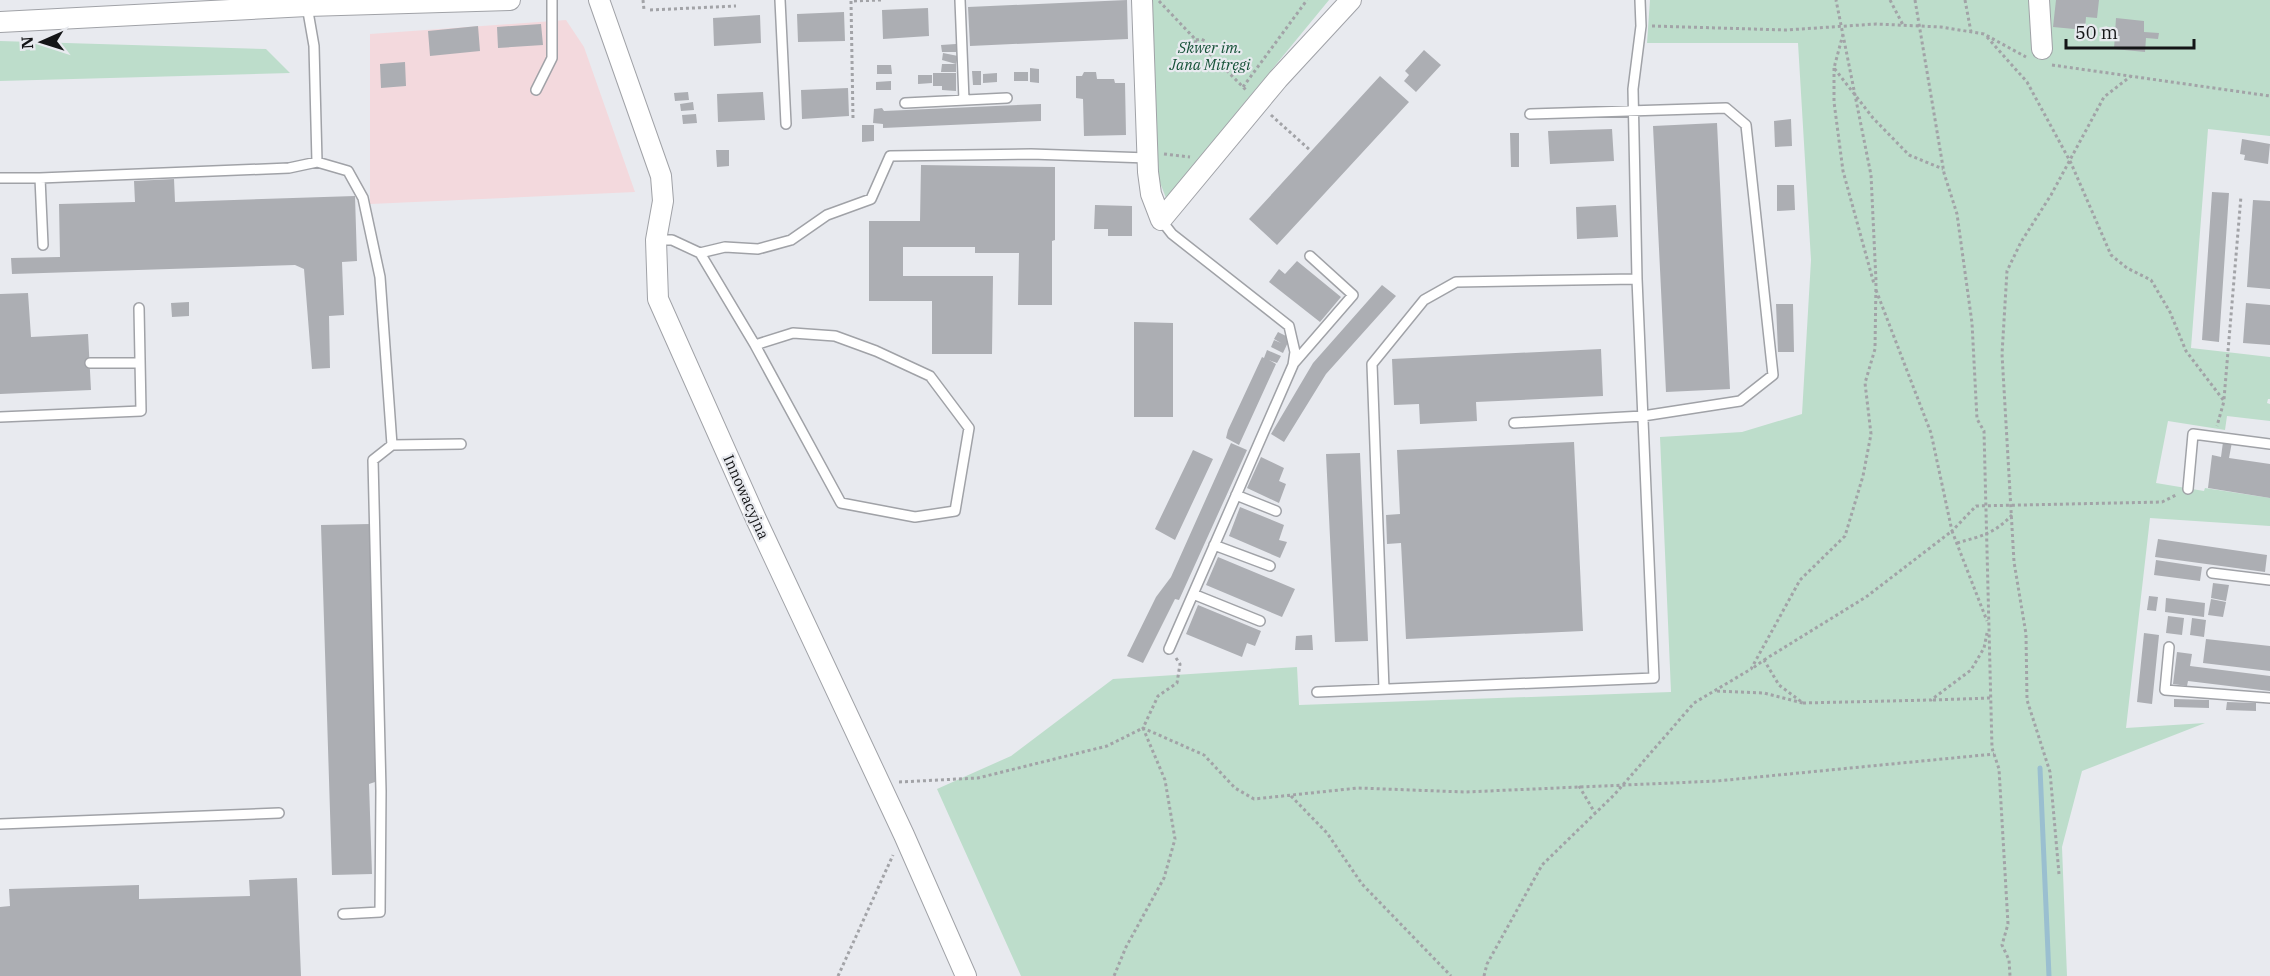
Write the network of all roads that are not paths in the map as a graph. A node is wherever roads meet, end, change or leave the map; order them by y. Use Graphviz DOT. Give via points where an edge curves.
graph roads {
  1 [pos="510,0"];
  2 [pos="552,0"];
  3 [pos="599,0"];
  4 [pos="780,0"];
  5 [pos="960,0"];
  6 [pos="1142,0"];
  7 [pos="1351,0"];
  8 [pos="1641,0"];
  9 [pos="2039,0"];
  10 [pos="307,6"];
  11 [pos="0,22"];
  12 [pos="2039,56"];
  13 [pos="536,90"];
  14 [pos="1007,98"];
  15 [pos="964,100"];
  16 [pos="905,103"];
  17 [pos="1633,110"];
  18 [pos="1530,114"];
  19 [pos="786,124"];
  20 [pos="1148,154"];
  21 [pos="317,162"];
  22 [pos="0,178"];
  23 [pos="40,178"];
  24 [pos="1161,220"];
  25 [pos="656,240"];
  26 [pos="43,245"];
  27 [pos="700,253"];
  28 [pos="1310,256"];
  29 [pos="1636,279"];
  30 [pos="139,308"];
  31 [pos="756,345"];
  32 [pos="90,363"];
  33 [pos="140,363"];
  34 [pos="1293,365"];
  35 [pos="1643,416"];
  36 [pos="0,417"];
  37 [pos="1514,423"];
  38 [pos="460,444"];
  39 [pos="2270,444"];
  40 [pos="392,445"];
  41 [pos="2188,489"];
  42 [pos="1236,495"];
  43 [pos="1276,511"];
  44 [pos="1214,545"];
  45 [pos="1270,566"];
  46 [pos="2212,573"];
  47 [pos="2270,580"];
  48 [pos="1193,594"];
  49 [pos="1260,621"];
  50 [pos="2169,647"];
  51 [pos="1169,649"];
  52 [pos="1384,689"];
  53 [pos="1317,692"];
  54 [pos="2270,698"];
  55 [pos="279,813"];
  56 [pos="0,824"];
  57 [pos="343,914"];
  58 [pos="966,976"];
  1 -- 10 [label="street"];
  2 -- 13 [label="lane" via="552,57"];
  3 -- 25 [label="street, Innowacyjna" via="661,176 663,201"];
  4 -- 19 [label="lane"];
  5 -- 15 [label="lane"];
  6 -- 20 [label="street"];
  7 -- 24 [label="street" via="1258,102"];
  8 -- 17 [label="lane"];
  9 -- 12 [label="street"];
  10 -- 11 [label="street"];
  10 -- 21 [label="lane" via="314,45"];
  14 -- 15 [label="lane"];
  15 -- 16 [label="lane"];
  17 -- 18 [label="lane"];
  17 -- 29 [label="lane"];
  17 -- 35 [label="lane" via="1726,108 1746,125 1773,375 1740,401"];
  20 -- 24 [label="street" via="1151,194"];
  20 -- 27 [label="lane" via="890,156 871,199 827,215 791,240 758,249 725,247"];
  21 -- 23 [label="lane" via="289,168"];
  21 -- 40 [label="lane" via="348,171 363,198 380,277"];
  22 -- 23 [label="lane"];
  23 -- 26 [label="lane"];
  24 -- 34 [label="lane" via="1172,234 1289,326 1295,352"];
  25 -- 27 [label="lane" via="672,240"];
  25 -- 58 [label="street, Innowacyjna" via="658,299"];
  27 -- 31 [label="lane"];
  28 -- 34 [label="lane" via="1353,295"];
  29 -- 35 [label="lane"];
  29 -- 52 [label="lane" via="1456,282 1424,300 1372,364"];
  30 -- 33 [label="lane"];
  31 -- 31 [label="lane" via="841,503 915,517 954,511 969,428 930,376 835,336 793,333"];
  32 -- 33 [label="lane"];
  33 -- 36 [label="lane" via="141,411"];
  34 -- 42 [label="lane"];
  35 -- 37 [label="lane"];
  35 -- 52 [label="lane" via="1654,678"];
  38 -- 40 [label="lane"];
  39 -- 41 [label="lane" via="2193,434"];
  40 -- 57 [label="lane" via="373,460 380,912"];
  42 -- 43 [label="lane"];
  42 -- 44 [label="lane"];
  44 -- 45 [label="lane"];
  44 -- 48 [label="lane"];
  46 -- 47 [label="lane"];
  48 -- 49 [label="lane"];
  48 -- 51 [label="lane"];
  50 -- 54 [label="lane" via="2165,690"];
  52 -- 53 [label="lane"];
  55 -- 56 [label="lane"];
}
